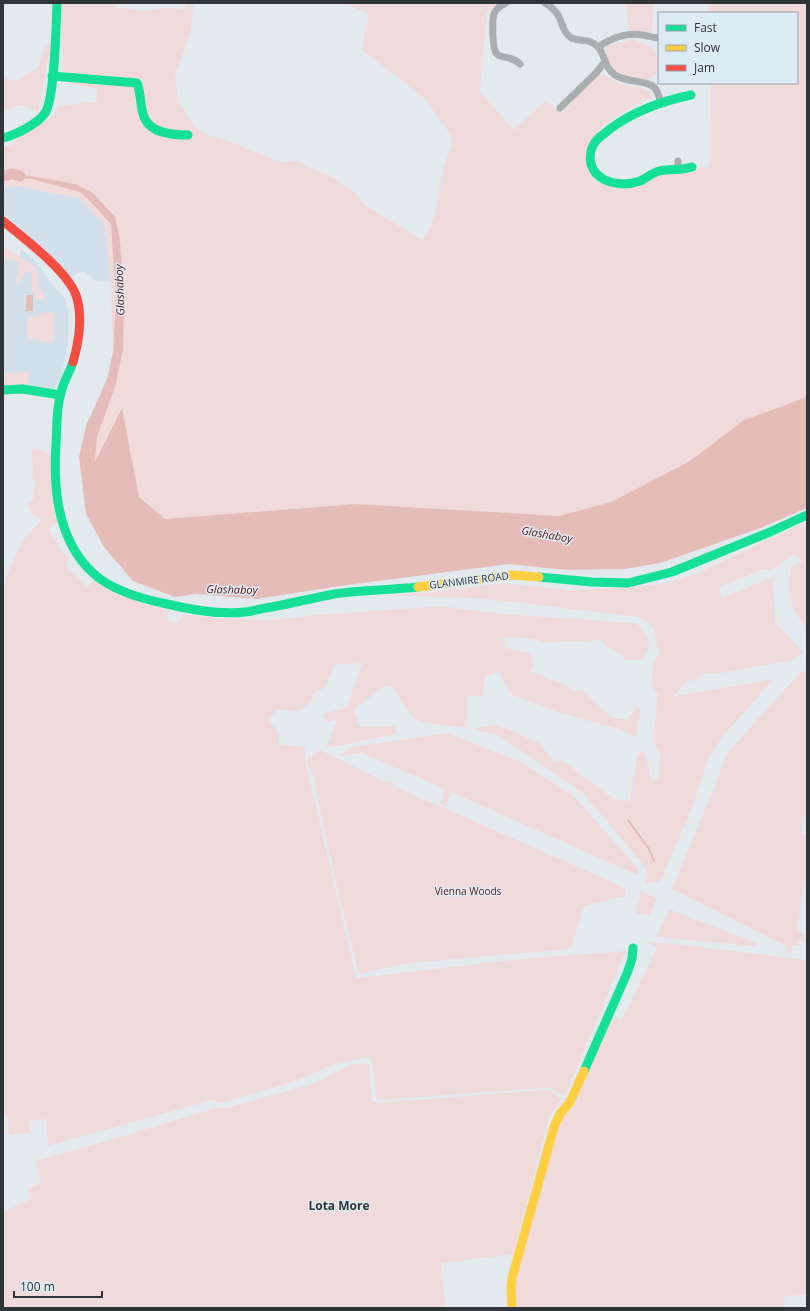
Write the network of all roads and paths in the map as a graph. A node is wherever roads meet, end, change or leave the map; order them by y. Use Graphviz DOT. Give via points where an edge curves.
graph roads {
  1 [pos="57,3"];
  2 [pos="506,3"];
  3 [pos="545,3"];
  4 [pos="658,38"];
  5 [pos="598,47"];
  6 [pos="604,63"];
  7 [pos="520,64"];
  8 [pos="52,76"];
  9 [pos="691,95"];
  10 [pos="661,102"];
  11 [pos="560,108"];
  12 [pos="188,135"];
  13 [pos="3,138"];
  14 [pos="692,167"];
  15 [pos="3,221"];
  16 [pos="3,390"];
  17 [pos="60,395"];
  18 [pos="807,515"];
  19 [pos="632,948"];
  20 [pos="512,1308"];
  1 -- 8 [label="main road"];
  2 -- 7 [label="street" via="494,14 494,50 501,57 510,58"];
  3 -- 5 [label="street" via="554,9 570,37 592,42"];
  4 -- 5 [label="street" via="644,35 619,36"];
  5 -- 6 [label="street"];
  6 -- 10 [label="street" via="621,79 649,84 655,88"];
  6 -- 11 [label="street"];
  8 -- 12 [label="main road" via="137,83 141,91 144,116 149,125 171,135"];
  8 -- 13 [label="main road" via="51,94 45,113 31,125"];
  9 -- 10 [label="main road"];
  10 -- 14 [label="main road" via="630,115 596,140 590,160 598,175 611,183 620,184 637,182 655,172 678,166 684,171"];
  15 -- 17 [label="main road, GLANMIRE ROAD" via="59,271 76,296 79,314 78,340 74,361"];
  16 -- 17 [label="main road" via="35,390"];
  17 -- 18 [label="main road, GLANMIRE ROAD" via="55,465 57,493 62,523 80,560 101,580 118,589 154,601 193,609 245,612 336,594 401,589 512,575 628,583 672,572"];
  19 -- 20 [label="main road" via="628,971 570,1102 554,1127 511,1278"];
}
